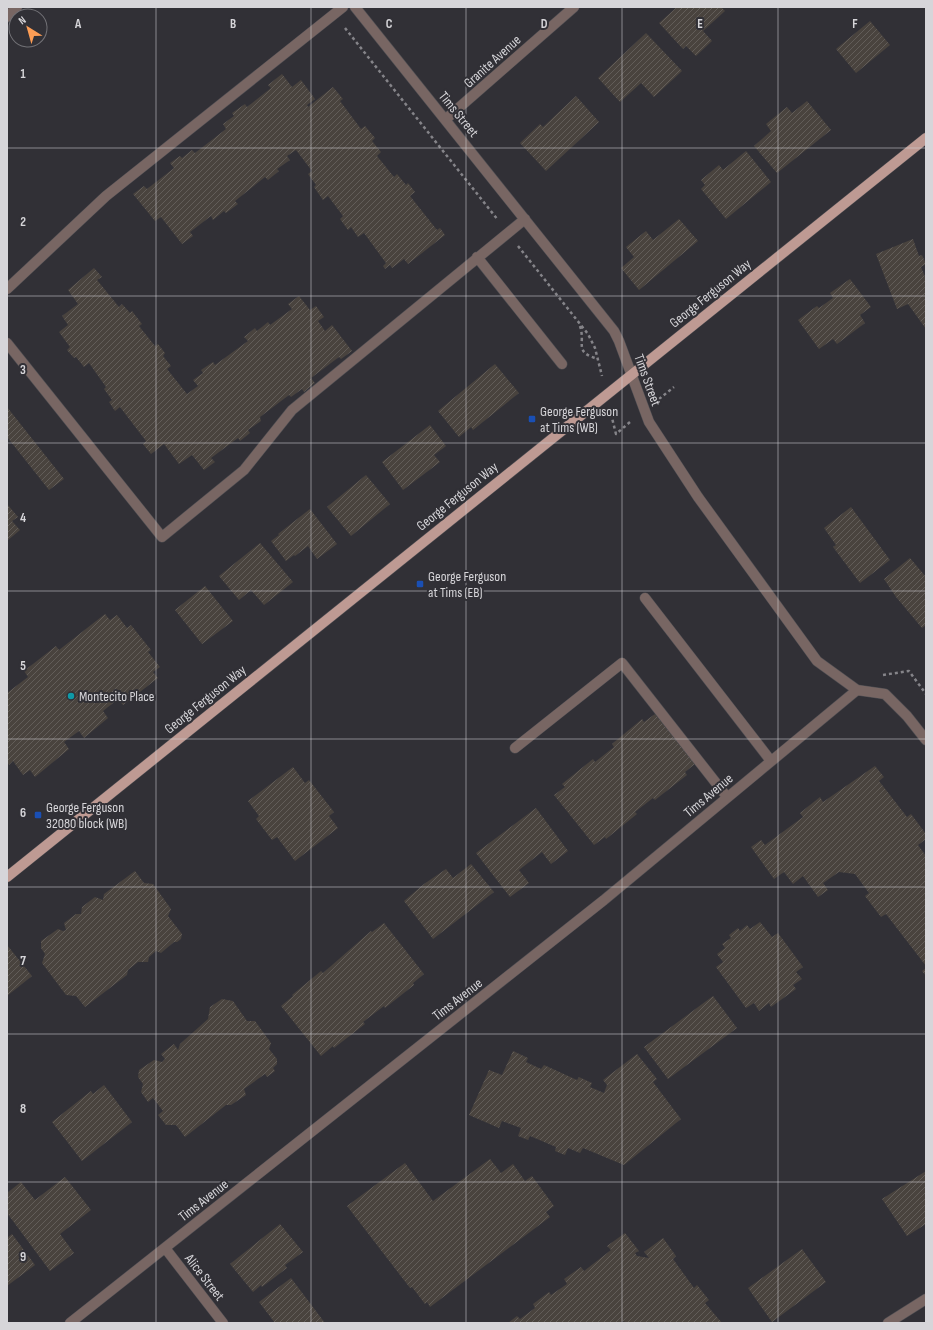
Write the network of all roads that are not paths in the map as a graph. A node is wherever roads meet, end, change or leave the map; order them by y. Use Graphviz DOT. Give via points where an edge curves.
graph roads {
  1 [pos="17,7"];
  2 [pos="343,7"];
  3 [pos="355,7"];
  4 [pos="574,7"];
  5 [pos="7,17"];
  6 [pos="446,119"];
  7 [pos="924,142"];
  8 [pos="525,218"];
  9 [pos="477,257"];
  10 [pos="7,289"];
  11 [pos="7,343"];
  12 [pos="562,364"];
  13 [pos="632,374"];
  14 [pos="645,598"];
  15 [pos="856,690"];
  16 [pos="926,740"];
  17 [pos="515,748"];
  18 [pos="771,761"];
  19 [pos="727,797"];
  20 [pos="7,877"];
  21 [pos="165,1248"];
  22 [pos="926,1299"];
  23 [pos="70,1323"];
  24 [pos="223,1323"];
  25 [pos="888,1323"];
  1 -- 5 [label="street"];
  2 -- 10 [label="street" via="106,196"];
  3 -- 6 [label="street, Tims Street"];
  4 -- 6 [label="street, Granite Avenue"];
  6 -- 8 [label="street, Tims Street"];
  7 -- 13 [label="main road, George Ferguson Way"];
  8 -- 9 [label="street"];
  8 -- 13 [label="street, Tims Street" via="614,331"];
  9 -- 11 [label="street" via="292,410 244,470 162,537"];
  9 -- 12 [label="street"];
  13 -- 15 [label="street, Tims Street" via="649,422 698,497 817,661"];
  13 -- 20 [label="main road, George Ferguson Way"];
  14 -- 18 [label="street"];
  15 -- 16 [label="street, Tims Street" via="885,694"];
  15 -- 18 [label="street, Tims Avenue"];
  17 -- 19 [label="street" via="622,662"];
  18 -- 19 [label="street, Tims Avenue"];
  19 -- 21 [label="street, Tims Avenue" via="604,900"];
  21 -- 23 [label="street, Tims Avenue"];
  21 -- 24 [label="street, Alice Street"];
  22 -- 25 [label="street"];
}
